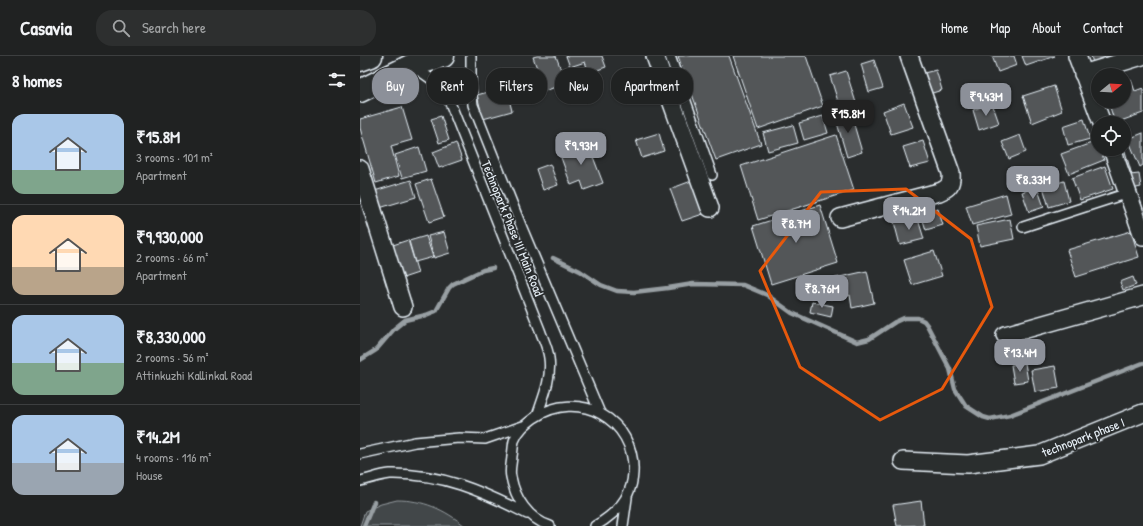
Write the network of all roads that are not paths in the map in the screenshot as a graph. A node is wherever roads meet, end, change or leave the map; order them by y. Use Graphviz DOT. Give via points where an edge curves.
graph roads {
  1 [pos="371,56"];
  2 [pos="443,56"];
  3 [pos="471,56"];
  4 [pos="655,56"];
  5 [pos="670,56"];
  6 [pos="909,56"];
  7 [pos="1077,56"];
  8 [pos="1142,56"];
  9 [pos="360,60"];
  10 [pos="410,66"];
  11 [pos="1083,74"];
  12 [pos="360,91"];
  13 [pos="1099,116"];
  14 [pos="1115,156"];
  15 [pos="360,169"];
  16 [pos="712,174"];
  17 [pos="1128,193"];
  18 [pos="710,208"];
  19 [pos="840,218"];
  20 [pos="1022,227"];
  21 [pos="1143,236"];
  22 [pos="1143,296"];
  23 [pos="403,307"];
  24 [pos="1005,336"];
  25 [pos="600,413"];
  26 [pos="1143,413"];
  27 [pos="537,416"];
  28 [pos="523,426"];
  29 [pos="360,454"];
  30 [pos="903,461"];
  31 [pos="360,481"];
  32 [pos="628,495"];
  33 [pos="625,514"];
  34 [pos="533,517"];
  35 [pos="549,526"];
  36 [pos="595,526"];
  37 [pos="623,526"];
  38 [pos="629,526"];
  1 -- 9 [label="main road"];
  2 -- 10 [label="main road"];
  3 -- 25 [label="lane, Technopark Phase III Main Road" via="474,105 522,228"];
  4 -- 18 [label="street"];
  5 -- 16 [label="lane"];
  6 -- 19 [label="street" via="952,182 948,188 939,192"];
  7 -- 11 [label="street"];
  8 -- 11 [label="street"];
  10 -- 12 [label="main road"];
  10 -- 27 [label="lane, Technopark Phase III Main Road" via="428,75 448,100 540,330 549,359 550,372"];
  11 -- 13 [label="street"];
  14 -- 17 [label="street"];
  15 -- 23 [label="street"];
  17 -- 20 [label="lane"];
  17 -- 21 [label="street"];
  22 -- 24 [label="street"];
  25 -- 27 [label="lane" via="584,407 568,406 552,409"];
  25 -- 32 [label="lane" via="624,434 631,448 634,464"];
  26 -- 30 [label="street, technopark phase I" via="1039,454 968,464"];
  27 -- 28 [label="lane"];
  28 -- 29 [label="lane" via="485,439 459,438 415,442"];
  28 -- 34 [label="lane" via="514,441 510,474 514,490 522,505"];
  31 -- 34 [label="lane" via="389,474 446,479 500,500"];
  32 -- 33 [label="lane"];
  32 -- 36 [label="lane" via="620,508"];
  33 -- 37 [label="lane"];
  33 -- 38 [label="lane"];
  34 -- 35 [label="lane"];
}
